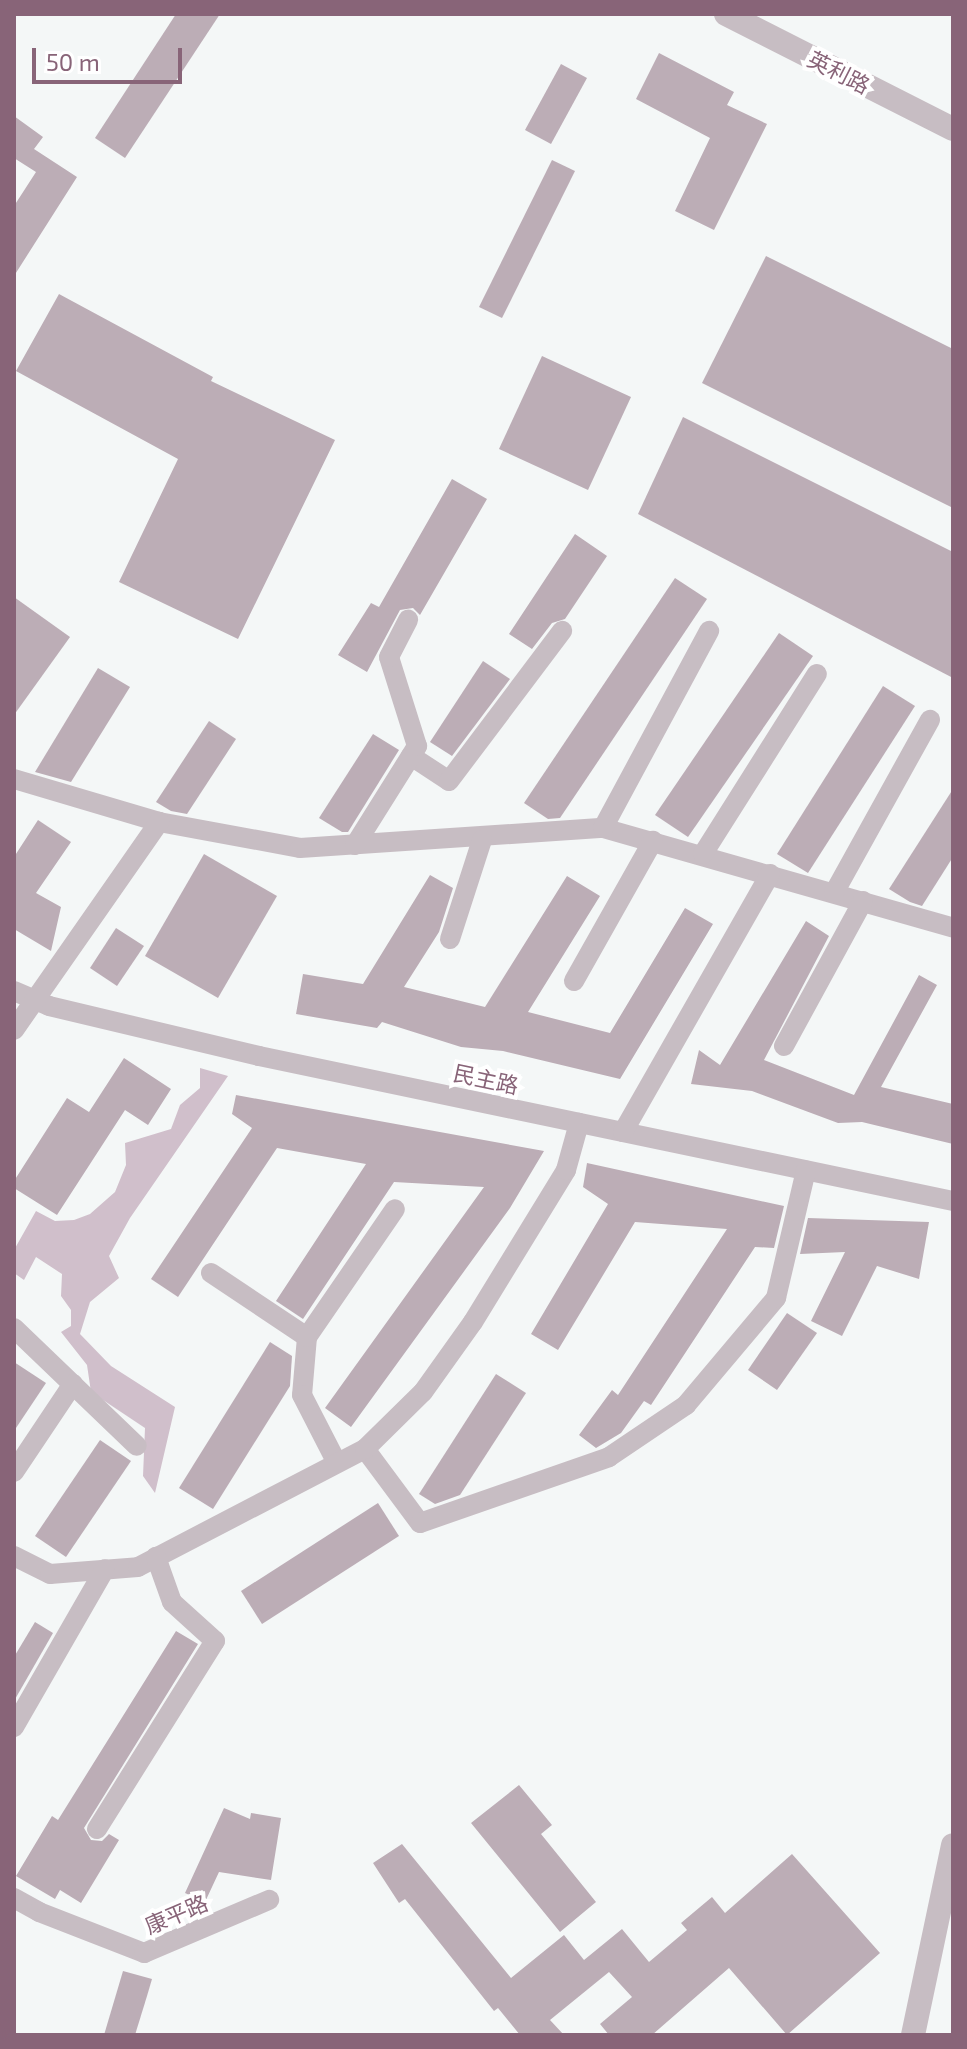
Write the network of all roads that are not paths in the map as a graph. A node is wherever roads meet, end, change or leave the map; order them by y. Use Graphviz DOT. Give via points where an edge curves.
graph roads {
  1 [pos="726,14"];
  2 [pos="953,129"];
  3 [pos="408,620"];
  4 [pos="562,631"];
  5 [pos="709,631"];
  6 [pos="817,674"];
  7 [pos="930,720"];
  8 [pos="411,756"];
  9 [pos="14,779"];
  10 [pos="159,822"];
  11 [pos="603,828"];
  12 [pos="482,840"];
  13 [pos="653,841"];
  14 [pos="355,845"];
  15 [pos="703,854"];
  16 [pos="770,874"];
  17 [pos="834,893"];
  18 [pos="863,901"];
  19 [pos="953,928"];
  20 [pos="450,939"];
  21 [pos="574,981"];
  22 [pos="23,994"];
  23 [pos="14,1030"];
  24 [pos="784,1046"];
  25 [pos="579,1123"];
  26 [pos="623,1132"];
  27 [pos="806,1170"];
  28 [pos="953,1201"];
  29 [pos="395,1209"];
  30 [pos="211,1273"];
  31 [pos="14,1328"];
  32 [pos="307,1337"];
  33 [pos="73,1384"];
  34 [pos="137,1446"];
  35 [pos="365,1449"];
  36 [pos="337,1463"];
  37 [pos="14,1472"];
  38 [pos="14,1556"];
  39 [pos="156,1557"];
  40 [pos="105,1569"];
  41 [pos="14,1727"];
  42 [pos="97,1829"];
  43 [pos="953,1845"];
  44 [pos="14,1898"];
  45 [pos="269,1900"];
  46 [pos="953,1921"];
  47 [pos="913,2035"];
  48 [pos="927,2035"];
  1 -- 2 [label="street, 英利路"];
  3 -- 8 [label="street" via="389,657 417,746"];
  4 -- 8 [label="street" via="449,781"];
  5 -- 11 [label="street"];
  6 -- 15 [label="street"];
  7 -- 17 [label="street"];
  8 -- 14 [label="street"];
  9 -- 10 [label="street"];
  10 -- 14 [label="street" via="300,848"];
  10 -- 22 [label="street"];
  11 -- 12 [label="street"];
  11 -- 13 [label="street"];
  12 -- 14 [label="street"];
  12 -- 20 [label="street"];
  13 -- 15 [label="street"];
  13 -- 21 [label="street"];
  15 -- 16 [label="street"];
  16 -- 17 [label="street"];
  16 -- 26 [label="street"];
  17 -- 18 [label="street"];
  18 -- 19 [label="street"];
  18 -- 24 [label="street"];
  22 -- 23 [label="street"];
  22 -- 25 [label="street, 民主路" via="259,1056"];
  25 -- 26 [label="street, 民主路"];
  25 -- 35 [label="street" via="566,1170 473,1322 423,1392"];
  26 -- 27 [label="street, 民主路"];
  27 -- 28 [label="street, 民主路"];
  27 -- 35 [label="street" via="776,1298 686,1405 609,1457 420,1523"];
  29 -- 32 [label="street"];
  30 -- 32 [label="street"];
  31 -- 33 [label="street"];
  32 -- 36 [label="street" via="302,1395"];
  33 -- 34 [label="street"];
  33 -- 37 [label="street"];
  35 -- 36 [label="street"];
  36 -- 39 [label="street"];
  38 -- 40 [label="street" via="50,1574"];
  39 -- 40 [label="street" via="138,1567"];
  39 -- 42 [label="street" via="172,1602 215,1641"];
  40 -- 41 [label="street"];
  43 -- 47 [label="street"];
  44 -- 45 [label="street, 康平路" via="144,1953"];
  46 -- 48 [label="street"];
}
